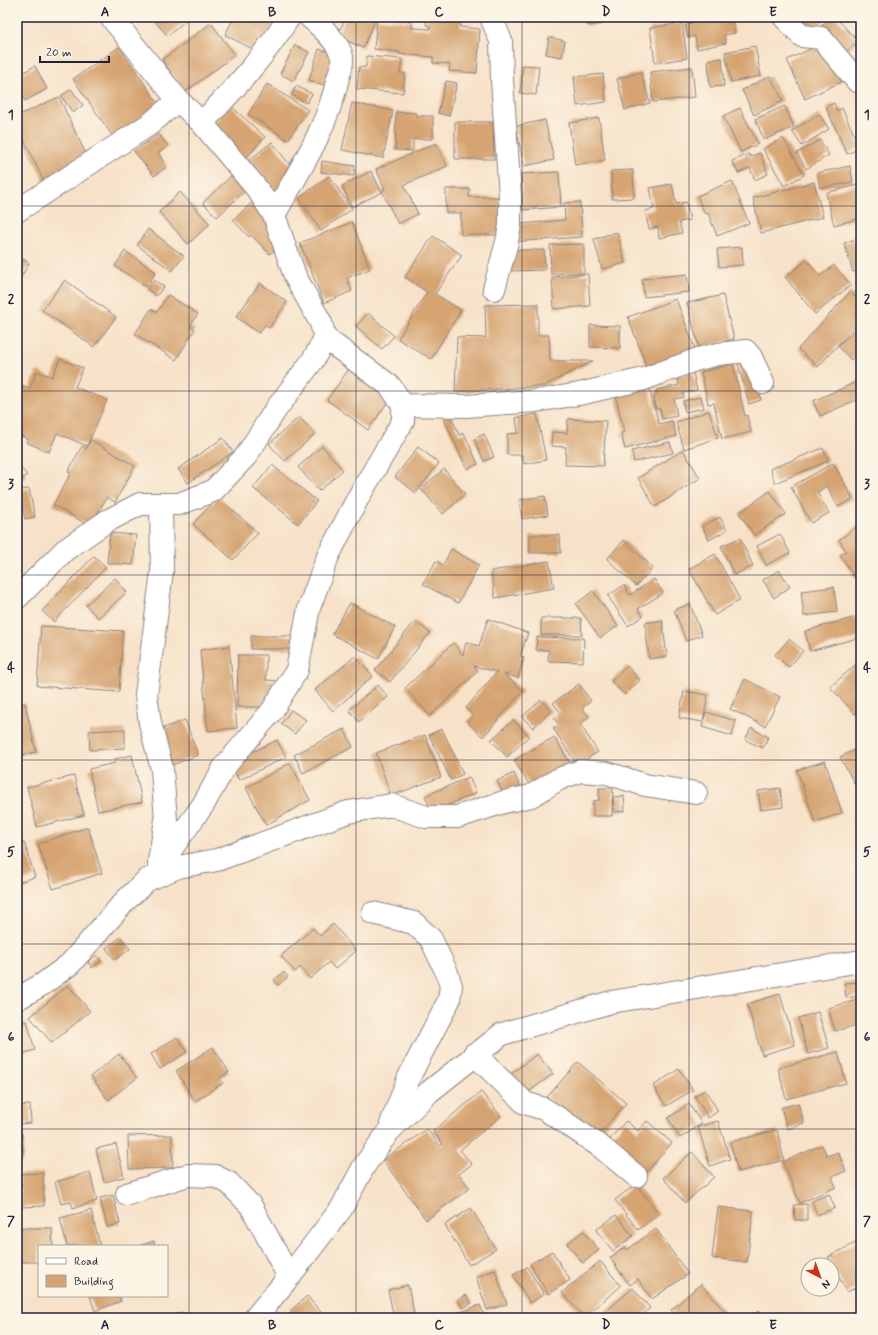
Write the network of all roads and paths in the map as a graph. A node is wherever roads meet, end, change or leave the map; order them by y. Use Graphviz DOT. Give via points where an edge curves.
graph roads {
  1 [pos="111,17"];
  2 [pos="289,17"];
  3 [pos="310,17"];
  4 [pos="491,17"];
  5 [pos="784,17"];
  6 [pos="857,81"];
  7 [pos="178,100"];
  8 [pos="202,123"];
  9 [pos="17,211"];
  10 [pos="274,215"];
  11 [pos="494,289"];
  12 [pos="325,338"];
  13 [pos="763,383"];
  14 [pos="403,405"];
  15 [pos="161,504"];
  16 [pos="17,598"];
  17 [pos="696,793"];
  18 [pos="158,871"];
  19 [pos="373,913"];
  20 [pos="861,960"];
  21 [pos="17,999"];
  22 [pos="474,1054"];
  23 [pos="389,1131"];
  24 [pos="636,1176"];
  25 [pos="127,1194"];
  26 [pos="289,1277"];
  27 [pos="254,1318"];
  1 -- 7 [label="street"];
  2 -- 8 [label="street" via="273,43"];
  3 -- 10 [label="street" via="339,51 342,58 340,71 336,89 312,151"];
  4 -- 11 [label="street" via="502,41 502,80 510,196 510,225"];
  5 -- 6 [label="street" via="802,36 821,38"];
  7 -- 8 [label="street"];
  7 -- 9 [label="street" via="150,124"];
  8 -- 10 [label="street" via="258,190"];
  10 -- 12 [label="street" via="295,276 321,323"];
  12 -- 14 [label="street" via="390,386"];
  12 -- 15 [label="street" via="313,360 276,409 246,456 213,491 179,504"];
  13 -- 14 [label="street" via="752,357 746,351 698,359 644,379 565,397 466,406"];
  14 -- 18 [label="street" via="403,421 359,496 328,556 309,608 297,670 272,711 225,766"];
  15 -- 16 [label="street" via="140,504 107,521 65,550"];
  15 -- 18 [label="street" via="162,571 146,695 150,723 162,769 166,820"];
  17 -- 18 [label="street" via="645,784 607,773 580,771 559,779 531,796 457,817 426,817 391,804 348,812 217,860"];
  18 -- 21 [label="street" via="125,901 70,964"];
  19 -- 23 [label="street" via="414,923 431,939 451,986 449,1000 409,1077"];
  20 -- 22 [label="street" via="611,1002 502,1034"];
  22 -- 23 [label="street" via="429,1092"];
  22 -- 24 [label="street" via="526,1103 544,1109 560,1119 601,1147"];
  23 -- 26 [label="street" via="364,1166 341,1209"];
  25 -- 26 [label="street" via="188,1175 215,1176 229,1182 251,1206"];
  26 -- 27 [label="street"];
}
